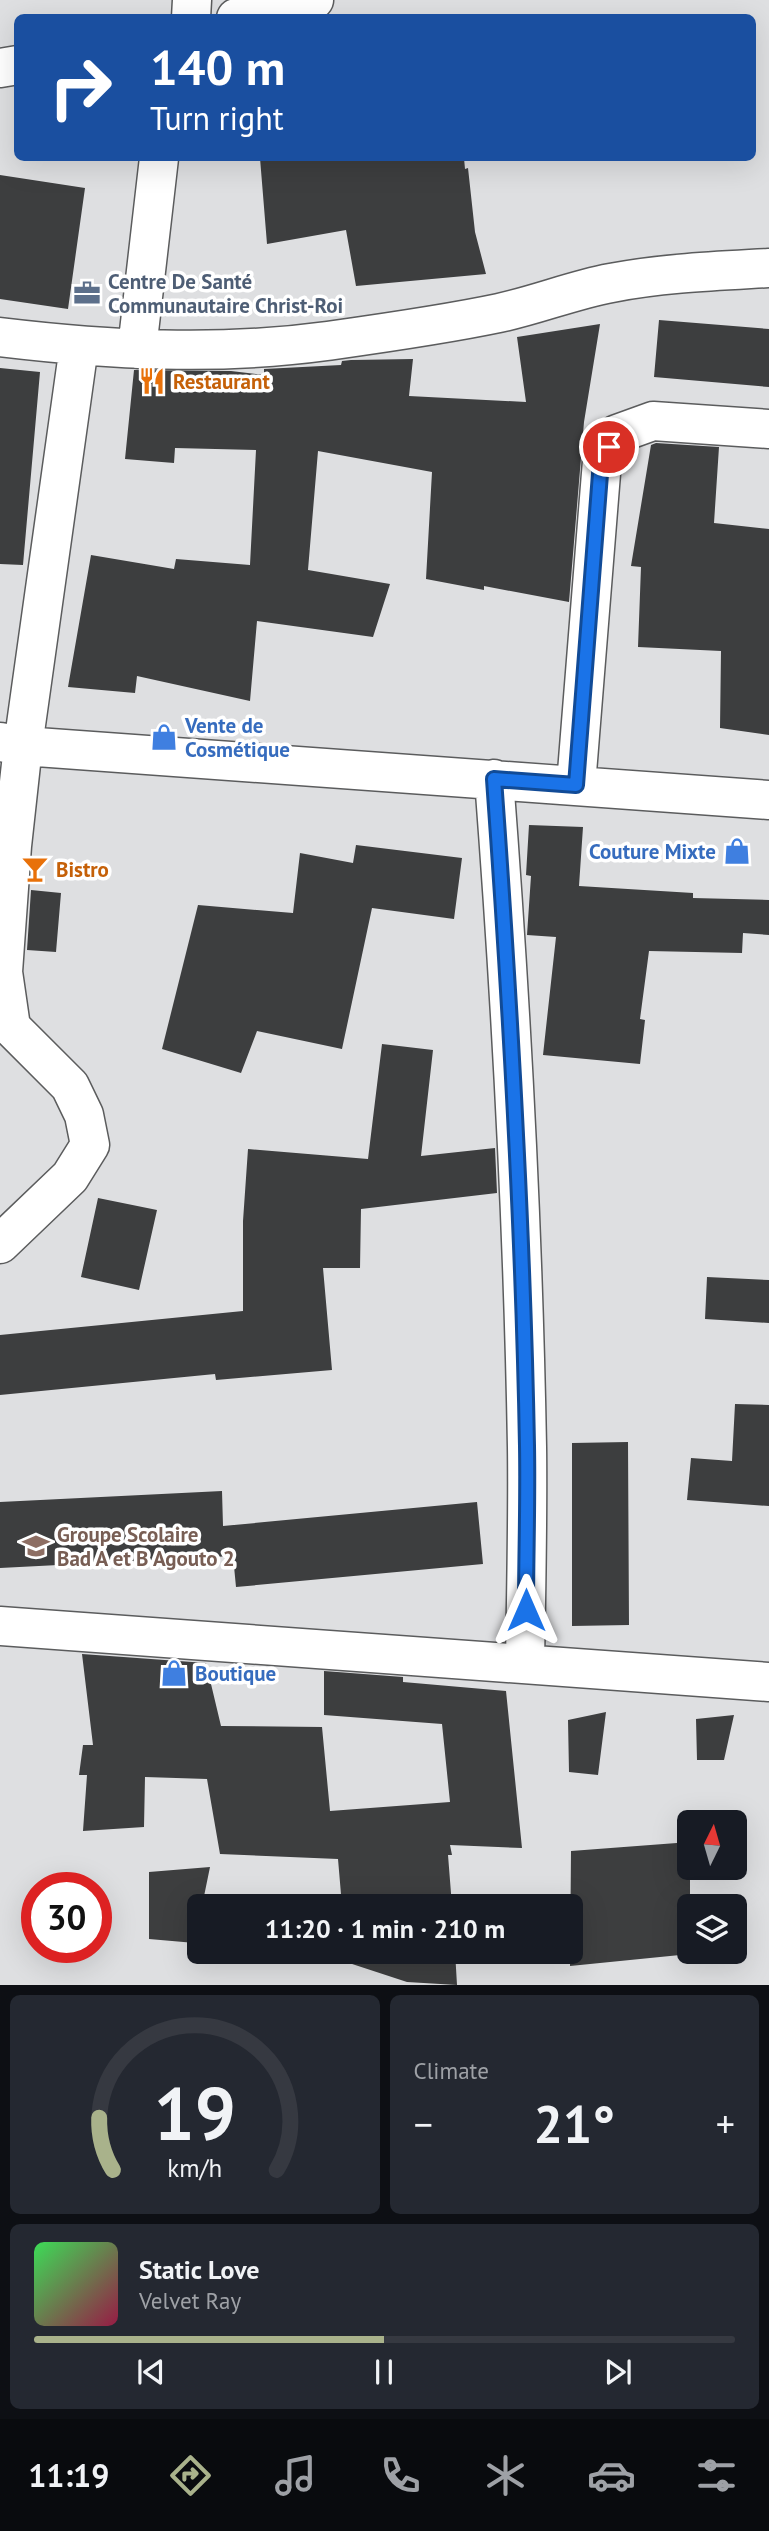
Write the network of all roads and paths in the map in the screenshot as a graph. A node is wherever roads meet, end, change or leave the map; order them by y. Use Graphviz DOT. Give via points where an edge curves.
graph roads {
  1 [pos="314,0"];
  2 [pos="253,14"];
  3 [pos="159,161"];
  4 [pos="769,268"];
  5 [pos="0,337"];
  6 [pos="79,346"];
  7 [pos="137,349"];
  8 [pos="769,429"];
  9 [pos="12,744"];
  10 [pos="494,779"];
  11 [pos="576,785"];
  12 [pos="769,800"];
  13 [pos="0,1244"];
  14 [pos="0,1626"];
  15 [pos="525,1664"];
  16 [pos="769,1682"];
  1 -- 2 [label="street"];
  3 -- 7 [label="street"];
  4 -- 7 [label="street" via="611,283 500,313 325,341 209,350"];
  5 -- 6 [label="street"];
  6 -- 7 [label="street"];
  6 -- 9 [label="street"];
  8 -- 11 [label="street" via="653,421 617,433 601,461"];
  9 -- 10 [label="street"];
  9 -- 13 [label="street" via="12,846 3,972 11,1027 70,1086 84,1115 90,1145 70,1177"];
  10 -- 11 [label="street"];
  10 -- 15 [label="street" via="518,1159 527,1447"];
  11 -- 12 [label="street"];
  14 -- 15 [label="street"];
  15 -- 16 [label="street"];
}
